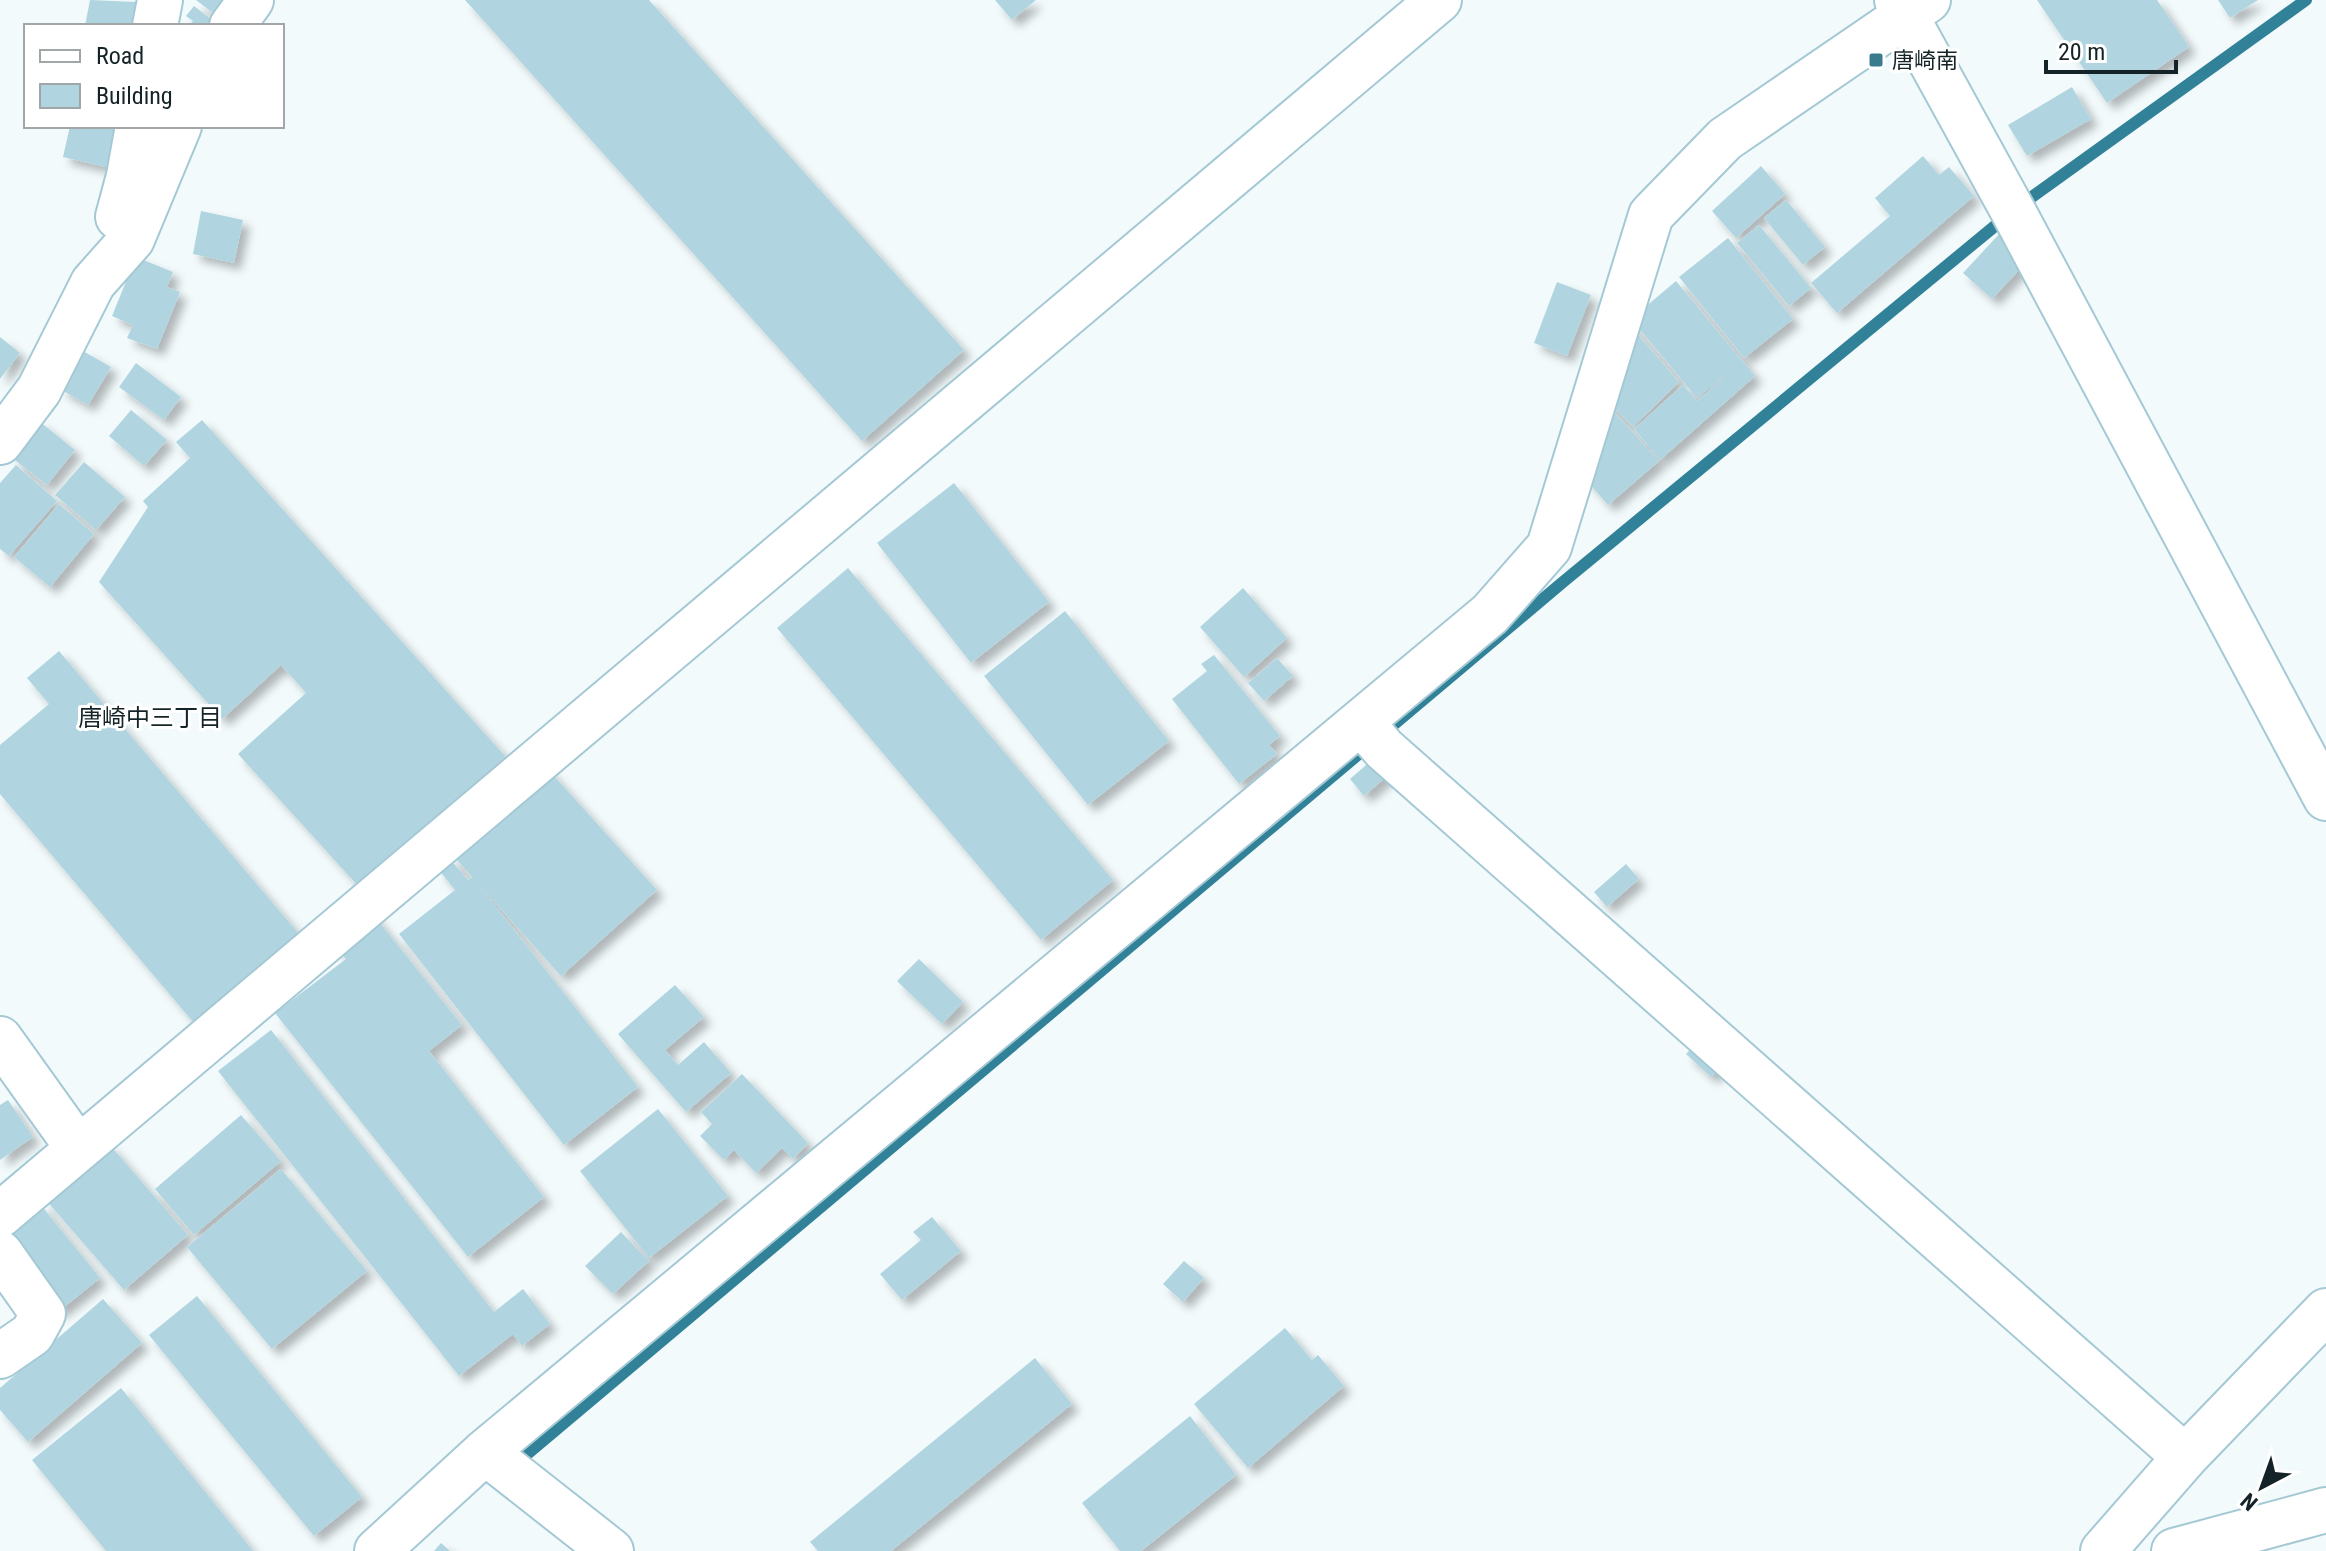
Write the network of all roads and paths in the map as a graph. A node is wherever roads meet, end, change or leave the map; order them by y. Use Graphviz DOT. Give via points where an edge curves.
graph roads {
  1 [pos="160,0"];
  2 [pos="251,0"];
  3 [pos="1439,0"];
  4 [pos="1910,5"];
  5 [pos="155,24"];
  6 [pos="233,24"];
  7 [pos="138,128"];
  8 [pos="178,128"];
  9 [pos="93,283"];
  10 [pos="0,442"];
  11 [pos="1361,722"];
  12 [pos="2326,798"];
  13 [pos="0,1039"];
  14 [pos="78,1148"];
  15 [pos="0,1215"];
  16 [pos="0,1253"];
  17 [pos="2326,1311"];
  18 [pos="0,1356"];
  19 [pos="485,1452"];
  20 [pos="2185,1457"];
  21 [pos="2326,1510"];
  22 [pos="377,1551"];
  23 [pos="611,1551"];
  24 [pos="2103,1551"];
  25 [pos="2174,1551"];
  1 -- 5 [label="street"];
  2 -- 6 [label="street"];
  3 -- 14 [label="street"];
  4 -- 11 [label="street" via="1725,139 1651,215 1549,547 1490,614"];
  4 -- 12 [label="street"];
  7 -- 9 [label="street" via="115,228"];
  8 -- 9 [label="street" via="132,239"];
  9 -- 10 [label="street" via="39,390"];
  11 -- 19 [label="street"];
  11 -- 20 [label="street" via="1384,749"];
  13 -- 14 [label="street"];
  14 -- 15 [label="street"];
  16 -- 18 [label="street" via="43,1314 32,1334"];
  17 -- 20 [label="street"];
  19 -- 22 [label="street"];
  19 -- 23 [label="street"];
  20 -- 24 [label="street"];
  21 -- 25 [label="street"];
}
